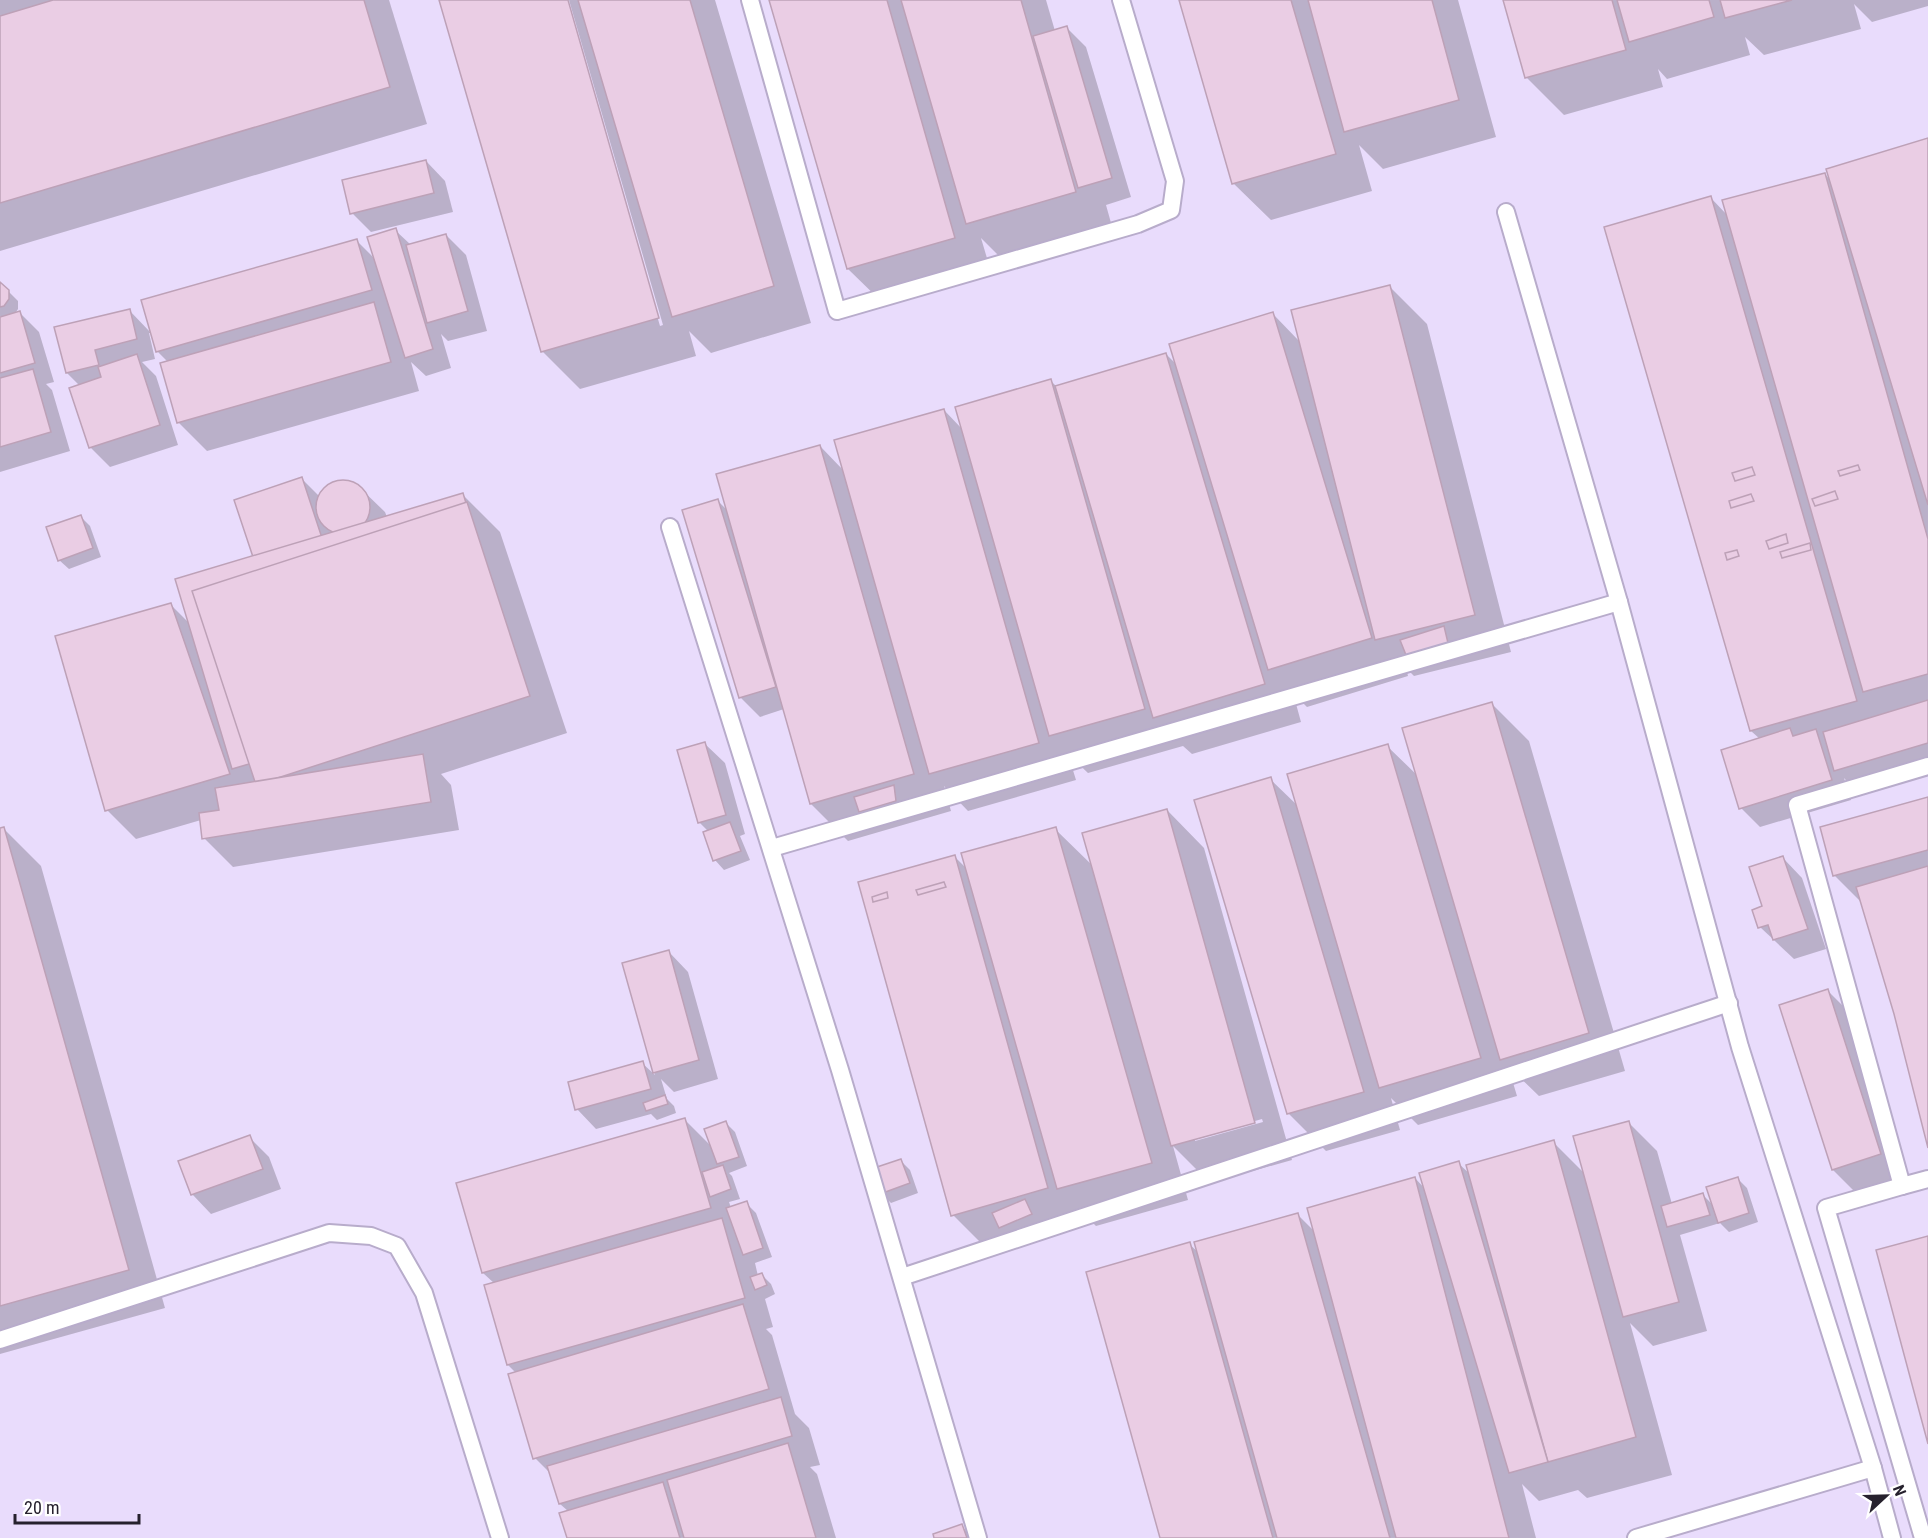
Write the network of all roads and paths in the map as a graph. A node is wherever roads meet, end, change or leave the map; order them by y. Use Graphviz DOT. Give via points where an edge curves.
graph roads {
  1 [pos="750,0"];
  2 [pos="1121,0"];
  3 [pos="1506,212"];
  4 [pos="670,527"];
  5 [pos="1619,602"];
  6 [pos="1928,766"];
  7 [pos="772,848"];
  8 [pos="1729,1003"];
  9 [pos="1928,1179"];
  10 [pos="1902,1186"];
  11 [pos="902,1276"];
  12 [pos="0,1340"];
  13 [pos="1873,1468"];
  14 [pos="500,1538"];
  15 [pos="978,1538"];
  16 [pos="1636,1538"];
  17 [pos="1892,1538"];
  18 [pos="1923,1538"];
  1 -- 2 [label="lane" via="837,311 1138,224 1172,210 1175,181"];
  3 -- 5 [label="lane"];
  4 -- 7 [label="lane"];
  5 -- 7 [label="lane"];
  5 -- 8 [label="lane"];
  6 -- 10 [label="lane" via="1797,805"];
  7 -- 11 [label="lane"];
  8 -- 11 [label="lane"];
  8 -- 13 [label="lane"];
  9 -- 10 [label="lane"];
  10 -- 18 [label="lane" via="1826,1208"];
  11 -- 15 [label="lane"];
  12 -- 14 [label="lane" via="330,1233 371,1236 397,1246 424,1293"];
  13 -- 16 [label="lane"];
  13 -- 17 [label="lane"];
}
